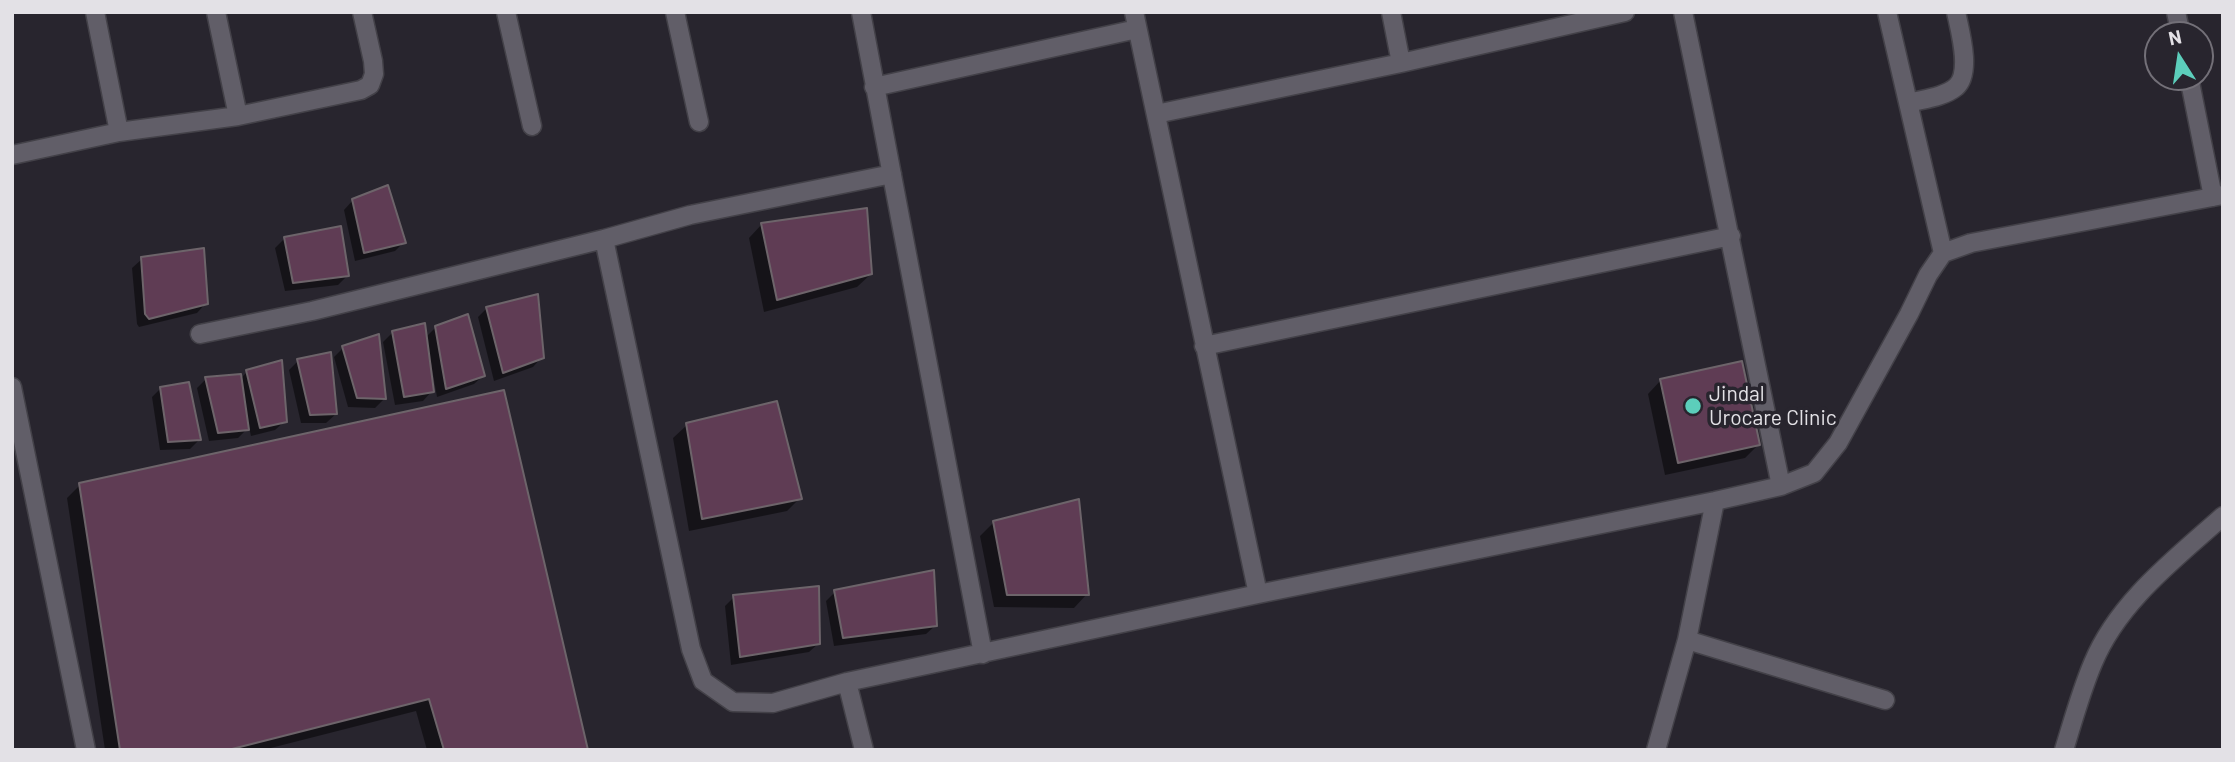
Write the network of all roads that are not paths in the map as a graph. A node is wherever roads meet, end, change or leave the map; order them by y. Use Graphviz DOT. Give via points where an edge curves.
graph roads {
  1 [pos="95,12"];
  2 [pos="216,12"];
  3 [pos="362,12"];
  4 [pos="506,12"];
  5 [pos="675,12"];
  6 [pos="861,12"];
  7 [pos="1391,12"];
  8 [pos="1625,12"];
  9 [pos="1683,12"];
  10 [pos="1887,12"];
  11 [pos="1956,12"];
  12 [pos="1135,20"];
  13 [pos="1401,63"];
  14 [pos="874,88"];
  15 [pos="2192,91"];
  16 [pos="1909,103"];
  17 [pos="1156,114"];
  18 [pos="239,116"];
  19 [pos="699,122"];
  20 [pos="532,126"];
  21 [pos="119,132"];
  22 [pos="12,155"];
  23 [pos="892,174"];
  24 [pos="2218,196"];
  25 [pos="1731,236"];
  26 [pos="604,239"];
  27 [pos="1943,253"];
  28 [pos="200,334"];
  29 [pos="1205,346"];
  30 [pos="12,387"];
  31 [pos="1781,486"];
  32 [pos="1715,501"];
  33 [pos="2223,516"];
  34 [pos="1258,594"];
  35 [pos="1687,640"];
  36 [pos="983,654"];
  37 [pos="847,682"];
  38 [pos="1885,701"];
  39 [pos="86,750"];
  40 [pos="864,750"];
  41 [pos="1656,750"];
  42 [pos="2064,750"];
  1 -- 21 [label="street"];
  2 -- 18 [label="street"];
  3 -- 18 [label="street" via="373,61 370,85"];
  4 -- 20 [label="street"];
  5 -- 19 [label="street"];
  6 -- 14 [label="street"];
  7 -- 13 [label="street"];
  8 -- 13 [label="street"];
  9 -- 25 [label="street"];
  10 -- 16 [label="street"];
  11 -- 16 [label="street" via="1964,57 1958,86"];
  12 -- 14 [label="street"];
  12 -- 17 [label="street"];
  13 -- 17 [label="street"];
  14 -- 23 [label="street"];
  15 -- 24 [label="street"];
  16 -- 27 [label="street"];
  17 -- 29 [label="street"];
  18 -- 21 [label="street"];
  21 -- 22 [label="street"];
  23 -- 26 [label="street" via="690,215"];
  23 -- 36 [label="street"];
  24 -- 27 [label="street" via="1971,243"];
  25 -- 29 [label="street"];
  25 -- 31 [label="street"];
  26 -- 28 [label="street" via="312,312"];
  26 -- 37 [label="street" via="691,649 703,681 733,702 773,703"];
  27 -- 31 [label="street" via="1838,443 1814,473"];
  29 -- 34 [label="street"];
  30 -- 39 [label="street"];
  31 -- 32 [label="street"];
  32 -- 34 [label="street"];
  32 -- 35 [label="street"];
  33 -- 42 [label="street" via="2143,589 2112,628 2093,662"];
  34 -- 36 [label="street"];
  35 -- 38 [label="street"];
  35 -- 41 [label="street"];
  36 -- 37 [label="street"];
  37 -- 40 [label="street"];
}
